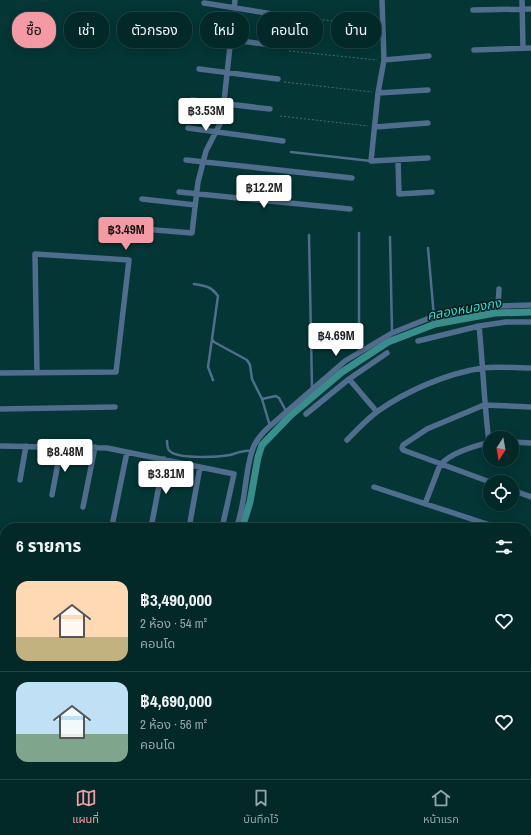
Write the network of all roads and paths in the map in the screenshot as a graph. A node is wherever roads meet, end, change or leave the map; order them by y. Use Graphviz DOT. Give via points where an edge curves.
graph roads {
  1 [pos="235,0"];
  2 [pos="382,0"];
  3 [pos="522,0"];
  4 [pos="204,3"];
  5 [pos="234,8"];
  6 [pos="522,9"];
  7 [pos="531,9"];
  8 [pos="473,10"];
  9 [pos="234,12"];
  10 [pos="260,12"];
  11 [pos="323,20"];
  12 [pos="383,28"];
  13 [pos="230,48"];
  14 [pos="523,48"];
  15 [pos="531,48"];
  16 [pos="474,50"];
  17 [pos="289,51"];
  18 [pos="429,56"];
  19 [pos="384,60"];
  20 [pos="199,69"];
  21 [pos="227,73"];
  22 [pos="278,79"];
  23 [pos="284,82"];
  24 [pos="428,90"];
  25 [pos="378,93"];
  26 [pos="192,100"];
  27 [pos="224,104"];
  28 [pos="270,109"];
  29 [pos="280,116"];
  30 [pos="428,123"];
  31 [pos="375,127"];
  32 [pos="188,128"];
  33 [pos="216,132"];
  34 [pos="282,141"];
  35 [pos="291,152"];
  36 [pos="428,158"];
  37 [pos="186,160"];
  38 [pos="398,160"];
  39 [pos="204,161"];
  40 [pos="371,161"];
  41 [pos="352,178"];
  42 [pos="179,192"];
  43 [pos="432,192"];
  44 [pos="196,194"];
  45 [pos="142,199"];
  46 [pos="195,205"];
  47 [pos="350,209"];
  48 [pos="143,229"];
  49 [pos="358,232"];
  50 [pos="309,235"];
  51 [pos="390,236"];
  52 [pos="428,248"];
  53 [pos="194,284"];
  54 [pos="499,289"];
  55 [pos="531,305"];
  56 [pos="498,306"];
  57 [pos="434,318"];
  58 [pos="531,322"];
  59 [pos="479,326"];
  60 [pos="392,333"];
  61 [pos="212,339"];
  62 [pos="418,341"];
  63 [pos="359,353"];
  64 [pos="387,353"];
  65 [pos="483,368"];
  66 [pos="531,368"];
  67 [pos="0,373"];
  68 [pos="37,373"];
  69 [pos="349,378"];
  70 [pos="213,380"];
  71 [pos="312,389"];
  72 [pos="262,399"];
  73 [pos="484,405"];
  74 [pos="114,407"];
  75 [pos="531,407"];
  76 [pos="0,409"];
  77 [pos="286,411"];
  78 [pos="377,412"];
  79 [pos="306,414"];
  80 [pos="270,426"];
  81 [pos="488,431"];
  82 [pos="347,440"];
  83 [pos="167,441"];
  84 [pos="519,442"];
  85 [pos="531,443"];
  86 [pos="483,445"];
  87 [pos="0,446"];
  88 [pos="26,446"];
  89 [pos="61,447"];
  90 [pos="95,447"];
  91 [pos="252,451"];
  92 [pos="127,452"];
  93 [pos="164,459"];
  94 [pos="440,465"];
  95 [pos="200,467"];
  96 [pos="20,480"];
  97 [pos="483,480"];
  98 [pos="374,487"];
  99 [pos="519,493"];
  100 [pos="52,495"];
  101 [pos="531,497"];
  102 [pos="425,504"];
  103 [pos="82,507"];
  104 [pos="113,521"];
  105 [pos="152,523"];
  106 [pos="190,523"];
  107 [pos="223,523"];
  108 [pos="237,523"];
  109 [pos="484,523"];
  1 -- 5 [label="street"];
  2 -- 12 [label="street"];
  3 -- 6 [label="street"];
  4 -- 5 [label="street"];
  5 -- 9 [label="street"];
  5 -- 10 [label="street"];
  6 -- 7 [label="street"];
  6 -- 8 [label="street"];
  6 -- 14 [label="street"];
  11 -- 12 [label="path"];
  12 -- 19 [label="street"];
  13 -- 21 [label="street"];
  14 -- 15 [label="street"];
  14 -- 16 [label="street"];
  17 -- 19 [label="path"];
  18 -- 19 [label="street"];
  19 -- 25 [label="street"];
  20 -- 21 [label="street"];
  21 -- 22 [label="street"];
  21 -- 27 [label="street"];
  23 -- 25 [label="path"];
  24 -- 25 [label="street"];
  25 -- 31 [label="street"];
  26 -- 27 [label="street"];
  27 -- 28 [label="street"];
  27 -- 33 [label="street" via="222,120"];
  29 -- 31 [label="path"];
  30 -- 31 [label="street"];
  31 -- 40 [label="street"];
  32 -- 33 [label="street"];
  33 -- 34 [label="street"];
  33 -- 39 [label="street"];
  35 -- 40 [label="lane"];
  36 -- 38 [label="street"];
  37 -- 39 [label="street"];
  38 -- 40 [label="street"];
  38 -- 43 [label="street" via="399,194"];
  39 -- 41 [label="street"];
  39 -- 44 [label="street"];
  42 -- 44 [label="street"];
  44 -- 46 [label="street"];
  44 -- 47 [label="street"];
  45 -- 46 [label="street"];
  46 -- 48 [label="street" via="192,233"];
  49 -- 63 [label="lane"];
  50 -- 71 [label="lane"];
  51 -- 60 [label="lane"];
  52 -- 57 [label="lane"];
  53 -- 61 [label="lane" via="208,287 218,296"];
  54 -- 56 [label="street"];
  55 -- 56 [label="street"];
  56 -- 57 [label="street"];
  57 -- 60 [label="street"];
  58 -- 59 [label="street"];
  59 -- 62 [label="street"];
  59 -- 65 [label="street"];
  60 -- 63 [label="street"];
  61 -- 70 [label="lane" via="208,367"];
  61 -- 72 [label="lane" via="247,360 255,388"];
  63 -- 71 [label="street" via="345,361"];
  64 -- 69 [label="street"];
  65 -- 66 [label="street"];
  65 -- 73 [label="street"];
  65 -- 78 [label="street" via="431,383"];
  67 -- 68 [label="street"];
  68 -- 68 [label="street" via="116,372 129,260 35,254"];
  69 -- 78 [label="street"];
  69 -- 79 [label="street"];
  71 -- 77 [label="street"];
  72 -- 77 [label="lane" via="276,396"];
  72 -- 80 [label="lane"];
  73 -- 75 [label="street"];
  73 -- 81 [label="street"];
  73 -- 94 [label="street" via="427,430 403,445 403,450"];
  74 -- 76 [label="street"];
  77 -- 80 [label="street"];
  78 -- 82 [label="street"];
  80 -- 91 [label="street" via="260,436"];
  83 -- 91 [label="lane" via="171,452 190,456 218,457"];
  84 -- 85 [label="street"];
  86 -- 94 [label="street" via="451,456"];
  87 -- 88 [label="street"];
  88 -- 89 [label="street"];
  88 -- 96 [label="street"];
  89 -- 90 [label="street"];
  89 -- 100 [label="street"];
  90 -- 92 [label="street"];
  90 -- 103 [label="street"];
  91 -- 108 [label="street"];
  92 -- 93 [label="street"];
  92 -- 104 [label="street"];
  93 -- 95 [label="street"];
  93 -- 105 [label="street"];
  94 -- 97 [label="street"];
  94 -- 102 [label="street"];
  95 -- 106 [label="street"];
  95 -- 107 [label="street" via="234,474"];
  98 -- 102 [label="street"];
  99 -- 101 [label="street"];
  102 -- 109 [label="street"];
}
